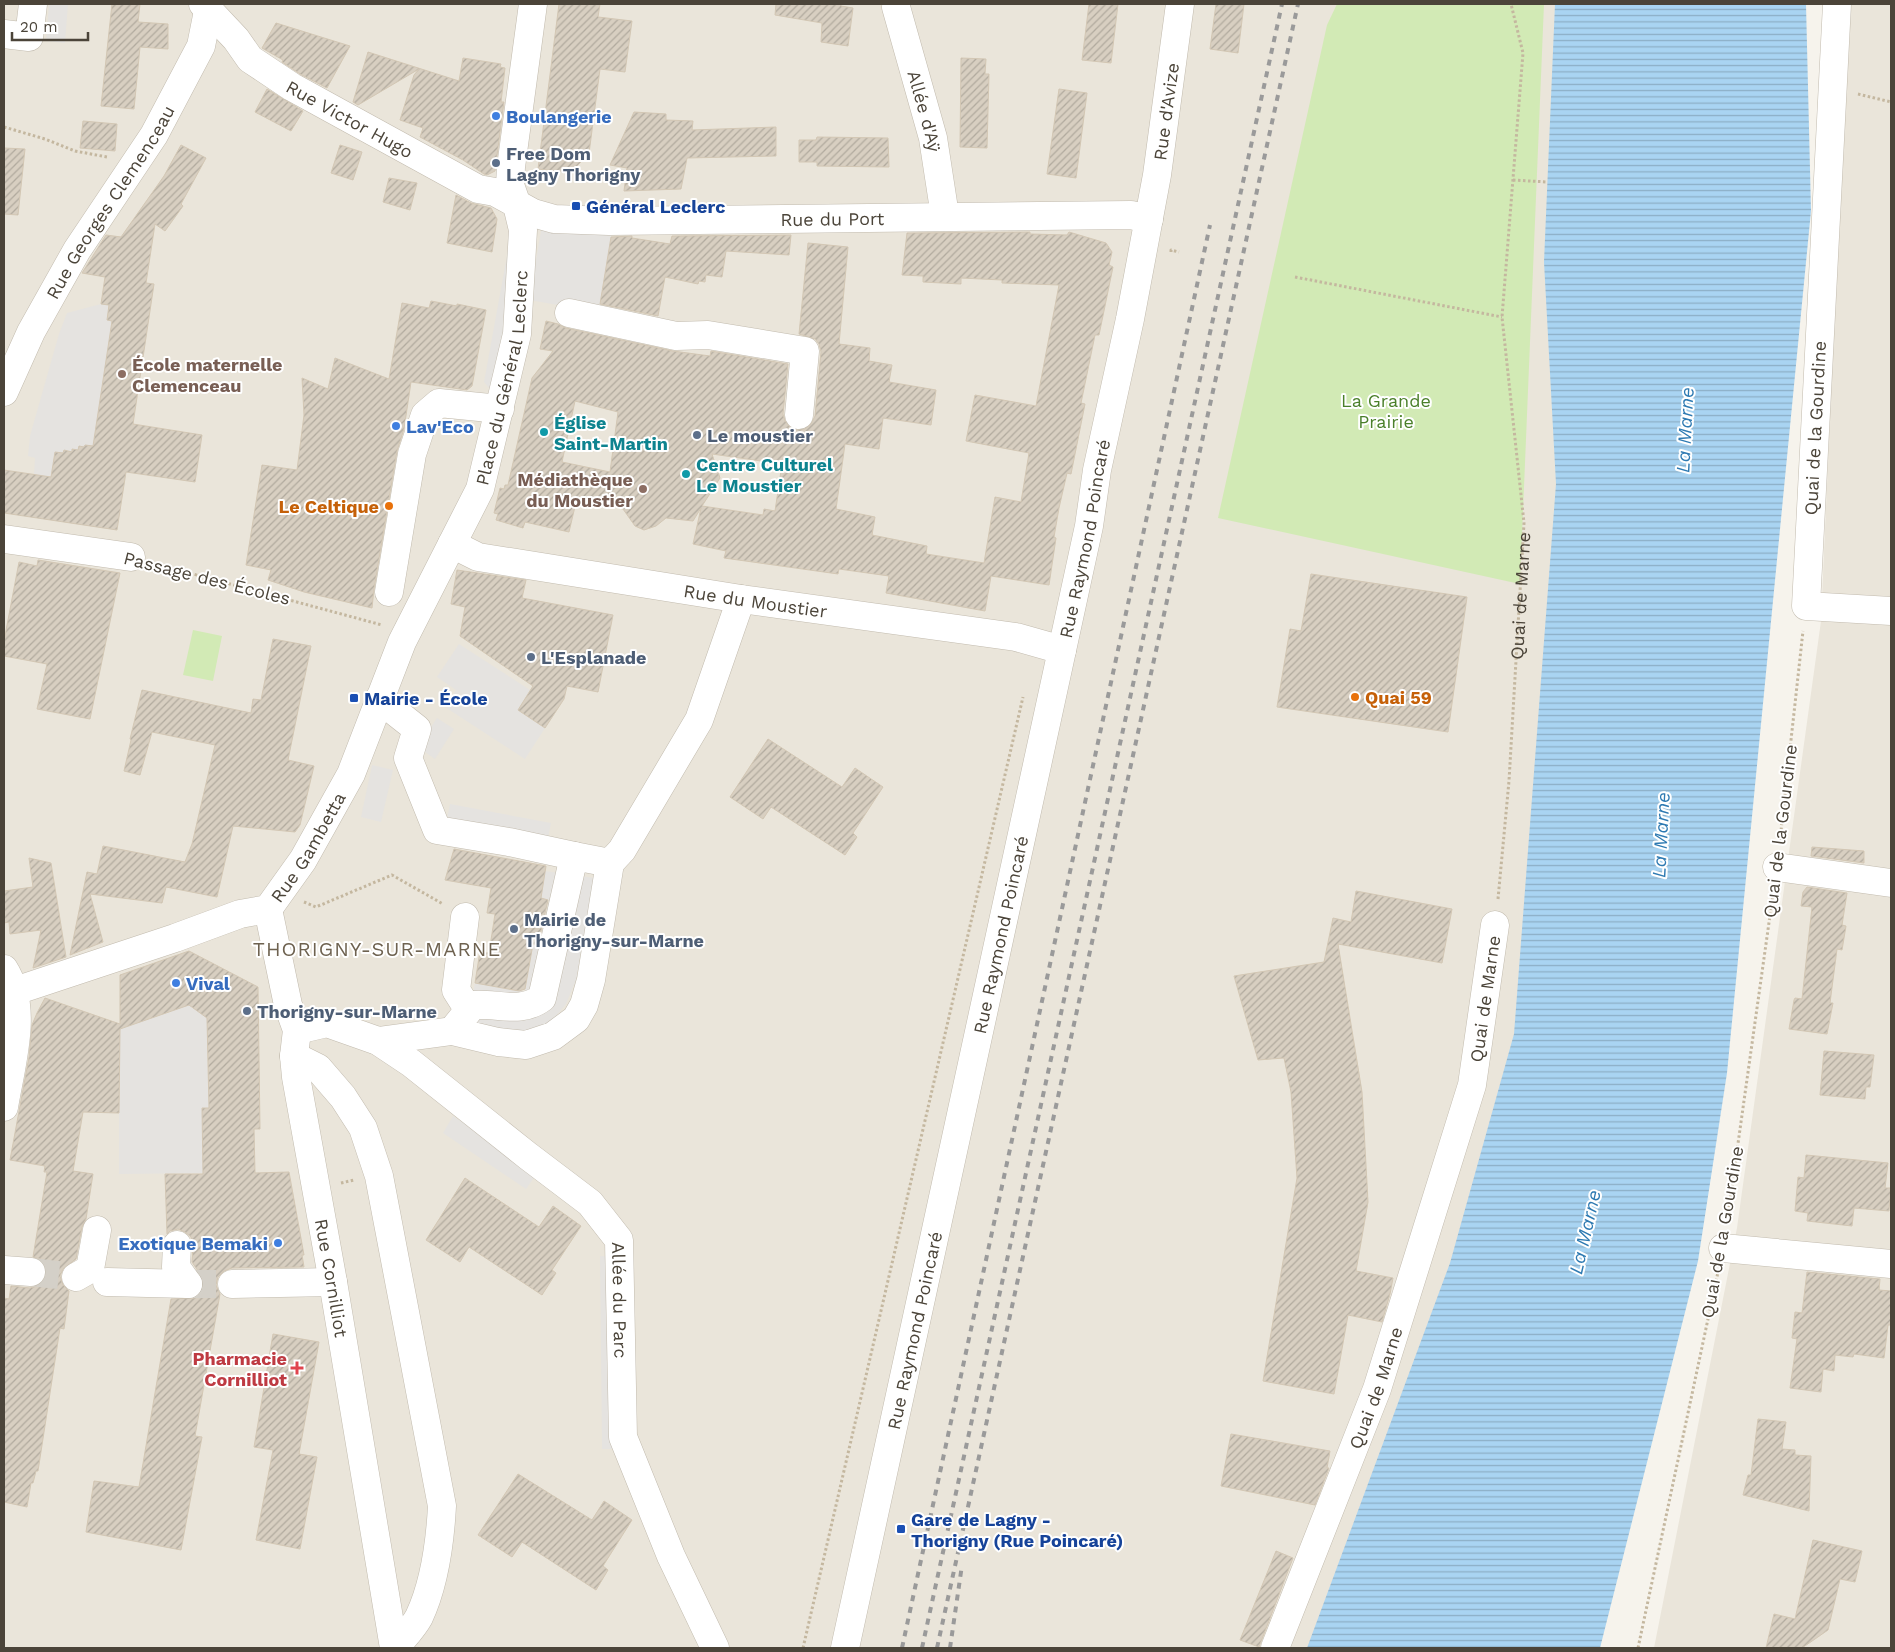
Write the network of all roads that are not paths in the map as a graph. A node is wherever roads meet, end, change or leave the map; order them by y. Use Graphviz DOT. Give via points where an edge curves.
graph roads {
  1 [pos="33,4"];
  2 [pos="533,4"];
  3 [pos="1180,4"];
  4 [pos="1837,4"];
  5 [pos="205,7"];
  6 [pos="896,7"];
  7 [pos="4,34"];
  8 [pos="517,205"];
  9 [pos="945,216"];
  10 [pos="1149,219"];
  11 [pos="569,313"];
  12 [pos="4,392"];
  13 [pos="500,409"];
  14 [pos="799,415"];
  15 [pos="4,539"];
  16 [pos="452,544"];
  17 [pos="131,557"];
  18 [pos="388,592"];
  19 [pos="741,599"];
  20 [pos="1891,611"];
  21 [pos="1062,650"];
  22 [pos="379,698"];
  23 [pos="574,856"];
  24 [pos="610,863"];
  25 [pos="1777,867"];
  26 [pos="1891,883"];
  27 [pos="268,909"];
  28 [pos="465,917"];
  29 [pos="1496,925"];
  30 [pos="9,980"];
  31 [pos="460,1020"];
  32 [pos="378,1041"];
  33 [pos="296,1043"];
  34 [pos="4,1107"];
  35 [pos="97,1230"];
  36 [pos="177,1245"];
  37 [pos="1723,1248"];
  38 [pos="1891,1264"];
  39 [pos="4,1270"];
  40 [pos="31,1272"];
  41 [pos="333,1282"];
  42 [pos="232,1284"];
  43 [pos="394,1648"];
  44 [pos="715,1648"];
  45 [pos="845,1648"];
  46 [pos="1275,1648"];
  1 -- 7 [label="street" via="29,37"];
  2 -- 8 [label="street, Place du Général Leclerc" via="511,167 510,185"];
  3 -- 10 [label="street, Rue d'Avize"];
  4 -- 20 [label="street, Quai de la Gourdine" via="1806,606"];
  5 -- 8 [label="street, Rue Victor Hugo" via="236,39 250,59 292,87 478,189 495,192"];
  5 -- 12 [label="street, Rue Georges Clemenceau" via="201,46 137,163 77,250 31,332"];
  6 -- 9 [label="street, Allée d'Aÿ" via="933,138"];
  8 -- 9 [label="street, Rue du Port" via="554,219 610,221"];
  8 -- 13 [label="street, Place du Général Leclerc" via="523,230 517,334"];
  9 -- 10 [label="street, Rue du Port" via="1131,215"];
  10 -- 21 [label="street, Rue Raymond Poincaré"];
  11 -- 14 [label="street" via="676,336 708,336 805,351"];
  13 -- 16 [label="street, Place du Général Leclerc" via="480,488"];
  13 -- 18 [label="street" via="439,403 425,415 412,454"];
  15 -- 17 [label="street, Passage des Écoles"];
  16 -- 19 [label="street, Rue du Moustier" via="478,557"];
  16 -- 22 [label="street, Rue Gambetta" via="406,632"];
  19 -- 21 [label="street, Rue du Moustier" via="1016,637"];
  19 -- 24 [label="street" via="699,720 622,850"];
  21 -- 45 [label="street, Rue Raymond Poincaré"];
  22 -- 23 [label="street" via="417,729 408,758 437,830"];
  22 -- 27 [label="street, Rue Gambetta" via="351,774 303,860"];
  23 -- 24 [label="street"];
  23 -- 31 [label="street" via="542,998 519,1008 473,1005"];
  24 -- 31 [label="street" via="591,980 576,1019 553,1036 526,1045 498,1042"];
  25 -- 26 [label="street"];
  27 -- 30 [label="street, Rue Gambetta" via="240,914 175,938"];
  27 -- 33 [label="street, Rue Cornilliot"];
  28 -- 31 [label="street" via="456,990"];
  29 -- 46 [label="street, Quai de Marne" via="1472,1085 1377,1389"];
  30 -- 34 [label="street, Rue Gambetta" via="16,1029"];
  31 -- 32 [label="street"];
  32 -- 33 [label="street, Allée du Parc" via="327,1023"];
  32 -- 44 [label="street, Allée du Parc" via="412,1063 590,1203 619,1240 624,1437 671,1556"];
  33 -- 41 [label="street, Rue Cornilliot" via="296,1077"];
  33 -- 43 [label="street" via="343,1097 363,1128 379,1176 442,1506 441,1535 433,1577 418,1618"];
  35 -- 36 [label="street" via="90,1270 93,1279 175,1282"];
  37 -- 38 [label="street"];
  39 -- 40 [label="street"];
  41 -- 42 [label="street"];
  41 -- 43 [label="street, Rue Cornilliot"];
}
